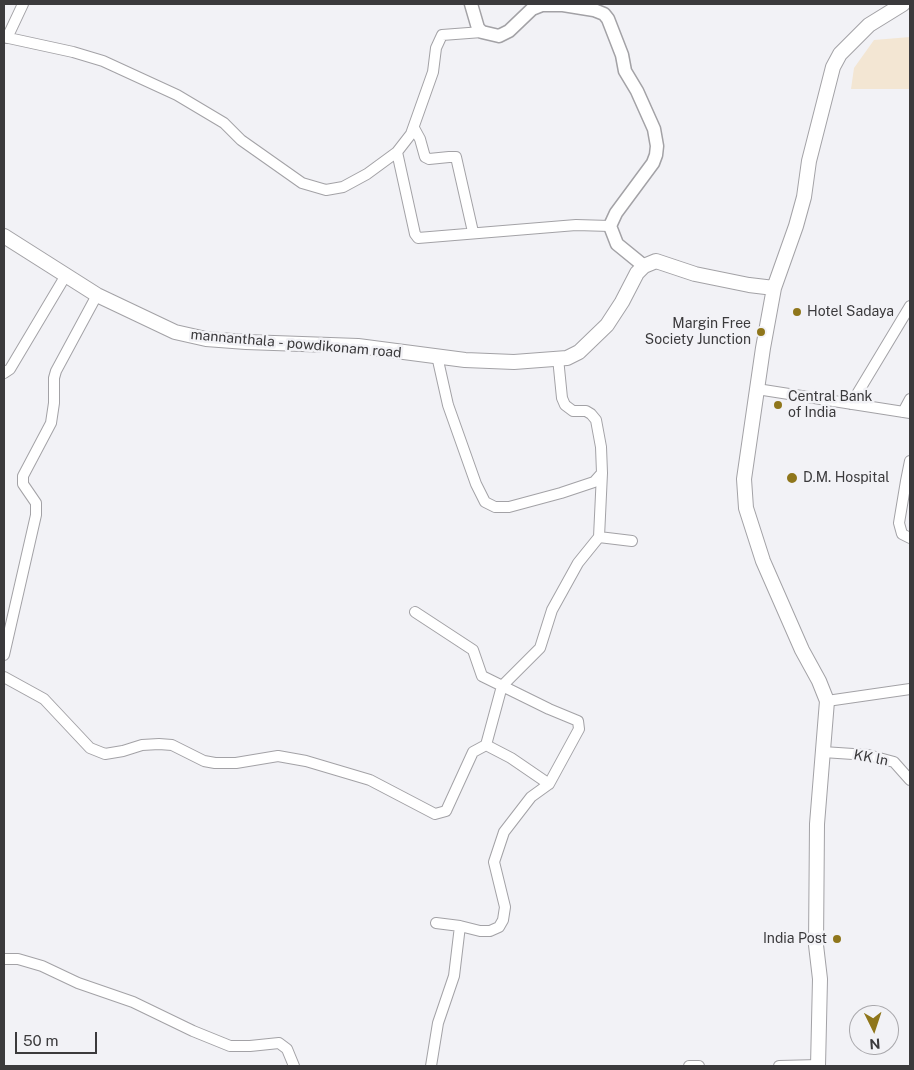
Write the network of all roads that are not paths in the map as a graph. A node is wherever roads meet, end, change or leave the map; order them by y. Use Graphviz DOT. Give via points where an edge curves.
graph roads {
  1 [pos="23,4"];
  2 [pos="471,4"];
  3 [pos="903,4"];
  4 [pos="482,32"];
  5 [pos="6,38"];
  6 [pos="414,128"];
  7 [pos="397,152"];
  8 [pos="610,226"];
  9 [pos="473,232"];
  10 [pos="4,236"];
  11 [pos="644,266"];
  12 [pos="66,275"];
  13 [pos="774,288"];
  14 [pos="97,295"];
  15 [pos="910,306"];
  16 [pos="437,356"];
  17 [pos="558,358"];
  18 [pos="4,373"];
  19 [pos="757,389"];
  20 [pos="910,400"];
  21 [pos="851,404"];
  22 [pos="907,412"];
  23 [pos="910,461"];
  24 [pos="602,473"];
  25 [pos="908,480"];
  26 [pos="599,537"];
  27 [pos="910,538"];
  28 [pos="632,541"];
  29 [pos="415,612"];
  30 [pos="4,655"];
  31 [pos="4,677"];
  32 [pos="502,686"];
  33 [pos="910,689"];
  34 [pos="826,701"];
  35 [pos="486,745"];
  36 [pos="823,752"];
  37 [pos="910,780"];
  38 [pos="549,784"];
  39 [pos="436,923"];
  40 [pos="460,926"];
  41 [pos="4,959"];
  42 [pos="294,1066"];
  43 [pos="431,1066"];
  44 [pos="689,1066"];
  45 [pos="698,1066"];
  46 [pos="779,1066"];
  47 [pos="819,1066"];
  1 -- 5 [label="street"];
  2 -- 4 [label="street"];
  3 -- 13 [label="main road" via="869,26 840,54 833,67 809,161 804,198"];
  4 -- 6 [label="street" via="442,35"];
  4 -- 8 [label="street" via="499,36 509,32 532,9 542,5 594,10 608,19 626,71 654,129 657,146 653,163"];
  5 -- 7 [label="street" via="103,61 177,95 224,124 241,140 302,183 326,190 343,187"];
  6 -- 7 [label="street"];
  6 -- 9 [label="street" via="425,157 456,158"];
  7 -- 9 [label="street" via="418,238"];
  8 -- 9 [label="street"];
  8 -- 11 [label="street" via="618,244"];
  10 -- 12 [label="main road, mannanthala - powdikonam road"];
  11 -- 13 [label="main road" via="656,261 695,274"];
  11 -- 17 [label="main road, mannanthala - powdikonam road" via="607,325 579,352"];
  12 -- 14 [label="main road, mannanthala - powdikonam road"];
  12 -- 18 [label="street" via="10,369"];
  13 -- 19 [label="main road"];
  14 -- 16 [label="main road, mannanthala - powdikonam road" via="175,332 206,338 358,346"];
  14 -- 30 [label="street" via="56,371 51,423 23,476 23,484 36,503 36,516"];
  15 -- 21 [label="street"];
  16 -- 17 [label="main road, mannanthala - powdikonam road" via="514,362"];
  16 -- 24 [label="street" via="448,405 485,502 495,507 510,507 594,482"];
  17 -- 24 [label="street" via="564,405 573,411 586,411 596,420"];
  19 -- 21 [label="street"];
  19 -- 34 [label="main road" via="744,479 746,508 763,561"];
  20 -- 22 [label="street"];
  21 -- 22 [label="street"];
  23 -- 25 [label="street"];
  24 -- 26 [label="street"];
  25 -- 27 [label="street" via="899,524 902,534"];
  26 -- 28 [label="street"];
  26 -- 32 [label="street" via="578,563 552,610 540,648"];
  29 -- 32 [label="street" via="473,650 482,676"];
  31 -- 35 [label="street" via="44,699 90,748 104,754 159,744 172,745 215,763 278,756 306,761 370,780 435,814 446,811 474,752"];
  32 -- 35 [label="street"];
  32 -- 38 [label="street" via="578,721 579,729"];
  33 -- 34 [label="street"];
  34 -- 36 [label="main road"];
  35 -- 38 [label="street"];
  36 -- 37 [label="street, KK ln" via="868,755 894,762"];
  36 -- 47 [label="main road" via="817,824"];
  38 -- 40 [label="street" via="531,797 504,832 494,862 505,906 503,920 490,931"];
  39 -- 40 [label="street"];
  40 -- 43 [label="street" via="454,976 438,1023"];
  41 -- 42 [label="street" via="18,959 42,966 78,983 133,1002 230,1046 279,1043 287,1049"];
  44 -- 45 [label="street"];
  46 -- 47 [label="street"];
}
